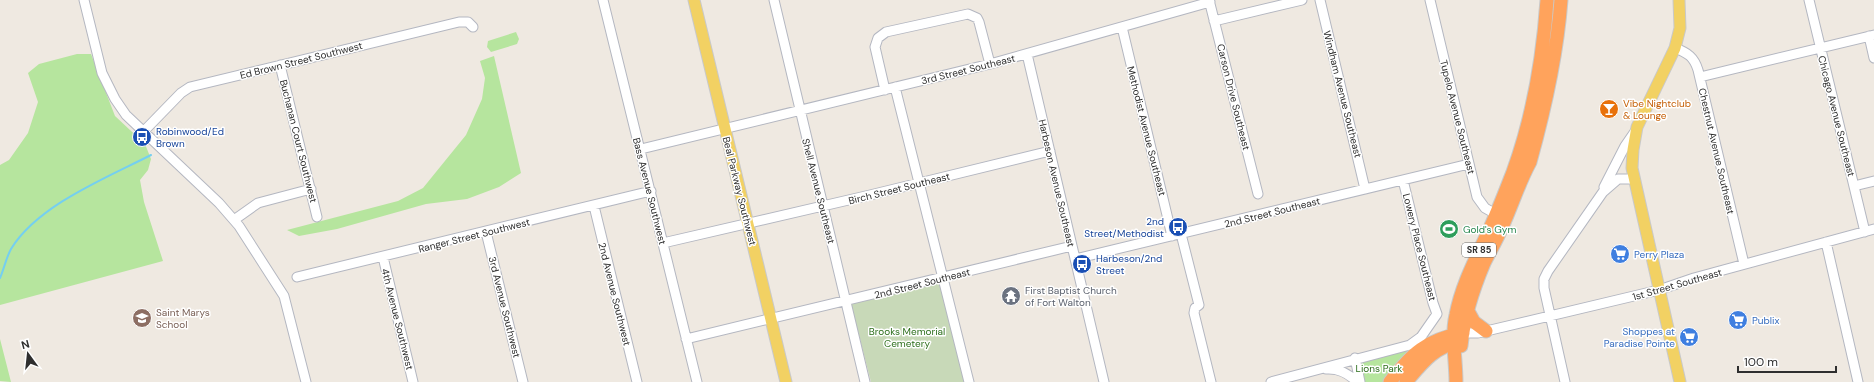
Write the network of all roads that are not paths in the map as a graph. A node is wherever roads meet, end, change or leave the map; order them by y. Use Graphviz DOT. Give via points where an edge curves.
graph roads {
  1 [pos="84,0"];
  2 [pos="603,0"];
  3 [pos="694,0"];
  4 [pos="774,0"];
  5 [pos="1302,0"];
  6 [pos="1320,0"];
  7 [pos="1430,0"];
  8 [pos="1547,0"];
  9 [pos="1561,0"];
  10 [pos="1679,0"];
  11 [pos="1809,0"];
  12 [pos="1209,1"];
  13 [pos="1214,20"];
  14 [pos="473,27"];
  15 [pos="1122,27"];
  16 [pos="1871,36"];
  17 [pos="1675,48"];
  18 [pos="1821,48"];
  19 [pos="1027,54"];
  20 [pos="1874,58"];
  21 [pos="990,64"];
  22 [pos="280,65"];
  23 [pos="1700,78"];
  24 [pos="895,87"];
  25 [pos="885,90"];
  26 [pos="800,110"];
  27 [pos="1638,127"];
  28 [pos="726,129"];
  29 [pos="144,131"];
  30 [pos="640,149"];
  31 [pos="1050,151"];
  32 [pos="1469,164"];
  33 [pos="1634,178"];
  34 [pos="1403,180"];
  35 [pos="920,182"];
  36 [pos="1874,182"];
  37 [pos="1854,186"];
  38 [pos="311,189"];
  39 [pos="1366,189"];
  40 [pos="651,191"];
  41 [pos="1603,192"];
  42 [pos="1258,194"];
  43 [pos="594,206"];
  44 [pos="823,206"];
  45 [pos="1501,216"];
  46 [pos="318,217"];
  47 [pos="234,220"];
  48 [pos="748,223"];
  49 [pos="1870,231"];
  50 [pos="486,232"];
  51 [pos="1177,235"];
  52 [pos="1826,242"];
  53 [pos="663,243"];
  54 [pos="1072,246"];
  55 [pos="383,257"];
  56 [pos="1075,259"];
  57 [pos="1744,264"];
  58 [pos="297,276"];
  59 [pos="943,277"];
  60 [pos="1659,290"];
  61 [pos="846,301"];
  62 [pos="1468,311"];
  63 [pos="1550,316"];
  64 [pos="771,319"];
  65 [pos="1482,332"];
  66 [pos="1458,338"];
  67 [pos="686,339"];
  68 [pos="1430,355"];
  69 [pos="1355,358"];
  70 [pos="1322,369"];
  71 [pos="1456,373"];
  72 [pos="306,382"];
  73 [pos="413,382"];
  74 [pos="523,382"];
  75 [pos="637,382"];
  76 [pos="697,382"];
  77 [pos="786,382"];
  78 [pos="865,382"];
  79 [pos="969,382"];
  80 [pos="1104,382"];
  81 [pos="1211,382"];
  82 [pos="1271,382"];
  83 [pos="1357,382"];
  84 [pos="1360,382"];
  85 [pos="1390,382"];
  86 [pos="1406,382"];
  87 [pos="1565,382"];
  88 [pos="1680,382"];
  89 [pos="1858,382"];
  1 -- 29 [label="street" via="104,78 126,115"];
  2 -- 30 [label="street, Bass Avenue Southwest"];
  3 -- 28 [label="main road, Beal Parkway Southwest"];
  4 -- 26 [label="street, Shell Avenue Southeast"];
  5 -- 13 [label="street"];
  6 -- 39 [label="street, Windham Avenue Southeast"];
  7 -- 32 [label="street, Tupelo Avenue Southeast"];
  8 -- 45 [label="highway, SR 85" via="1540,64 1530,114"];
  9 -- 45 [label="highway, SR 85" via="1557,43 1543,117 1530,162"];
  10 -- 17 [label="main road" via="1680,28"];
  11 -- 18 [label="street, Chicago Avenue Southeast"];
  12 -- 13 [label="street, Carson Drive Southeast"];
  12 -- 15 [label="street, 3rd Street Southeast"];
  13 -- 42 [label="street, Carson Drive Southeast"];
  14 -- 22 [label="street, Ed Brown Street Southwest" via="468,22 458,22"];
  15 -- 19 [label="street, 3rd Street Southeast"];
  15 -- 51 [label="street, Methodist Avenue Southeast"];
  16 -- 18 [label="street"];
  16 -- 20 [label="street"];
  17 -- 23 [label="street, Chestnut Avenue Southeast" via="1692,56"];
  17 -- 27 [label="main road"];
  18 -- 23 [label="street"];
  18 -- 37 [label="street, Chicago Avenue Southeast"];
  19 -- 21 [label="street, 3rd Street Southeast"];
  19 -- 31 [label="street, Harbeson Avenue Southeast"];
  21 -- 24 [label="street, 3rd Street Southeast"];
  21 -- 25 [label="street" via="979,22 977,18 968,14 886,32 878,38 875,47"];
  22 -- 29 [label="street, Ed Brown Street Southwest" via="186,89"];
  22 -- 38 [label="street, Buchanan Court Southwest"];
  23 -- 57 [label="street, Chestnut Avenue Southeast"];
  24 -- 25 [label="street, 3rd Street Southeast"];
  24 -- 35 [label="street"];
  25 -- 26 [label="street, 3rd Street Southeast"];
  26 -- 28 [label="street, 3rd Street Southeast"];
  26 -- 44 [label="street, Shell Avenue Southeast"];
  27 -- 33 [label="main road" via="1633,150"];
  27 -- 41 [label="street" via="1615,165"];
  28 -- 30 [label="street, 3rd Street Southeast"];
  28 -- 48 [label="main road, Beal Parkway Southwest"];
  29 -- 47 [label="street"];
  30 -- 40 [label="street, Bass Avenue Southwest"];
  31 -- 35 [label="street, Birch Street Southeast"];
  31 -- 54 [label="street, Harbeson Avenue Southeast"];
  32 -- 34 [label="street, 2nd Street Southeast"];
  32 -- 45 [label="street, Tupelo Avenue Southeast" via="1480,204"];
  33 -- 41 [label="street" via="1618,179"];
  33 -- 60 [label="main road"];
  34 -- 39 [label="street, 2nd Street Southeast"];
  34 -- 69 [label="street, Lowery Place Southeast" via="1432,303 1437,314 1417,342"];
  35 -- 44 [label="street, Birch Street Southeast"];
  35 -- 59 [label="street"];
  36 -- 37 [label="street"];
  37 -- 49 [label="street, Chicago Avenue Southeast"];
  38 -- 46 [label="street, Buchanan Court Southwest"];
  38 -- 47 [label="street" via="258,203"];
  39 -- 51 [label="street, 2nd Street Southeast"];
  40 -- 43 [label="street, Ranger Street Southwest"];
  40 -- 53 [label="street, Bass Avenue Southwest"];
  41 -- 63 [label="street" via="1544,279"];
  43 -- 50 [label="street, Ranger Street Southwest"];
  43 -- 75 [label="street, 2nd Avenue Southwest"];
  44 -- 48 [label="street, Birch Street Southeast"];
  44 -- 61 [label="street, Shell Avenue Southeast"];
  45 -- 62 [label="highway, SR 85"];
  45 -- 66 [label="highway, SR 85" via="1474,260 1464,286 1456,315"];
  47 -- 72 [label="street" via="284,296"];
  48 -- 53 [label="street, Birch Street Southeast"];
  48 -- 64 [label="main road, Beal Parkway Southwest"];
  49 -- 52 [label="street, 1st Street Southeast"];
  50 -- 55 [label="street, Ranger Street Southwest"];
  50 -- 74 [label="street, 3rd Avenue Southwest"];
  51 -- 56 [label="street, 2nd Street Southeast"];
  51 -- 81 [label="street, Methodist Avenue Southeast" via="1199,305 1194,313"];
  52 -- 57 [label="street, 1st Street Southeast"];
  52 -- 89 [label="street"];
  53 -- 67 [label="street, Bass Avenue Southwest"];
  54 -- 56 [label="street, Harbeson Avenue Southeast"];
  54 -- 59 [label="street, 2nd Street Southeast"];
  55 -- 58 [label="street, Ranger Street Southwest"];
  55 -- 73 [label="street, 4th Avenue Southwest"];
  56 -- 80 [label="street, Harbeson Avenue Southeast"];
  57 -- 60 [label="street, 1st Street Southeast"];
  59 -- 61 [label="street, 2nd Street Southeast"];
  59 -- 79 [label="street"];
  60 -- 63 [label="street, 1st Street Southeast"];
  60 -- 88 [label="main road"];
  61 -- 64 [label="street, 2nd Street Southeast"];
  61 -- 78 [label="street, Shell Avenue Southeast"];
  62 -- 65 [label="highway"];
  62 -- 66 [label="highway, SR 85"];
  63 -- 65 [label="street, 1st Street Southeast"];
  63 -- 87 [label="street"];
  64 -- 67 [label="street, 2nd Street Southeast"];
  64 -- 77 [label="main road, Beal Parkway Southwest"];
  65 -- 66 [label="street, 1st Street Southeast"];
  66 -- 68 [label="highway"];
  66 -- 71 [label="highway, SR 85"];
  66 -- 85 [label="highway" via="1437,339 1420,348"];
  67 -- 76 [label="street, Bass Avenue Southwest"];
  68 -- 71 [label="highway" via="1436,354 1445,358"];
  68 -- 86 [label="highway"];
  69 -- 70 [label="street"];
  69 -- 84 [label="street"];
  70 -- 82 [label="street"];
  70 -- 83 [label="street" via="1337,369"];
}
